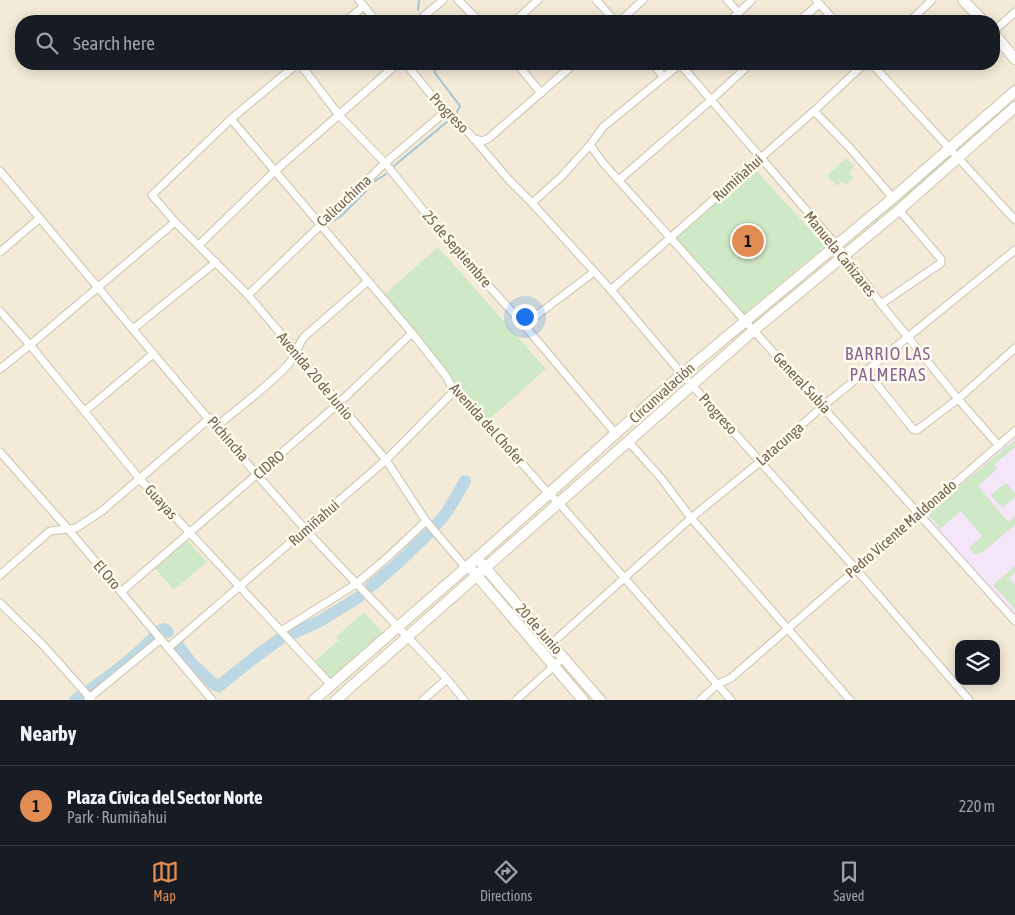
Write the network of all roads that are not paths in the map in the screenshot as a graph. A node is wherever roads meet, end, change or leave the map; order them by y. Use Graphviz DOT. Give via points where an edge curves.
graph roads {
  1 [pos="443,0"];
  2 [pos="458,0"];
  3 [pos="538,0"];
  4 [pos="596,0"];
  5 [pos="643,0"];
  6 [pos="727,0"];
  7 [pos="752,0"];
  8 [pos="932,0"];
  9 [pos="963,0"];
  10 [pos="817,2"];
  11 [pos="362,3"];
  12 [pos="1015,12"];
  13 [pos="739,13"];
  14 [pos="351,15"];
  15 [pos="371,15"];
  16 [pos="425,15"];
  17 [pos="473,15"];
  18 [pos="522,15"];
  19 [pos="610,15"];
  20 [pos="627,15"];
  21 [pos="737,15"];
  22 [pos="804,15"];
  23 [pos="829,15"];
  24 [pos="916,15"];
  25 [pos="977,15"];
  26 [pos="1000,26"];
  27 [pos="1000,39"];
  28 [pos="1015,58"];
  29 [pos="291,70"];
  30 [pos="303,70"];
  31 [pos="390,70"];
  32 [pos="411,70"];
  33 [pos="522,70"];
  34 [pos="568,70"];
  35 [pos="658,70"];
  36 [pos="673,70"];
  37 [pos="685,70"];
  38 [pos="744,70"];
  39 [pos="858,70"];
  40 [pos="878,70"];
  41 [pos="664,77"];
  42 [pos="1015,91"];
  43 [pos="542,94"];
  44 [pos="710,101"];
  45 [pos="1015,107"];
  46 [pos="814,111"];
  47 [pos="445,112"];
  48 [pos="339,114"];
  49 [pos="231,119"];
  50 [pos="489,138"];
  51 [pos="474,140"];
  52 [pos="590,145"];
  53 [pos="950,148"];
  54 [pos="488,156"];
  55 [pos="959,157"];
  56 [pos="760,158"];
  57 [pos="385,163"];
  58 [pos="0,171"];
  59 [pos="275,171"];
  60 [pos="618,180"];
  61 [pos="893,198"];
  62 [pos="532,203"];
  63 [pos="899,210"];
  64 [pos="40,218"];
  65 [pos="1015,220"];
  66 [pos="175,222"];
  67 [pos="320,225"];
  68 [pos="671,238"];
  69 [pos="199,245"];
  70 [pos="836,245"];
  71 [pos="1015,250"];
  72 [pos="0,252"];
  73 [pos="844,254"];
  74 [pos="216,262"];
  75 [pos="594,272"];
  76 [pos="368,281"];
  77 [pos="98,286"];
  78 [pos="611,290"];
  79 [pos="248,295"];
  80 [pos="881,304"];
  81 [pos="0,311"];
  82 [pos="744,321"];
  83 [pos="524,326"];
  84 [pos="133,329"];
  85 [pos="753,331"];
  86 [pos="412,333"];
  87 [pos="908,338"];
  88 [pos="30,345"];
  89 [pos="1015,348"];
  90 [pos="297,353"];
  91 [pos="153,354"];
  92 [pos="0,368"];
  93 [pos="866,372"];
  94 [pos="682,374"];
  95 [pos="692,385"];
  96 [pos="454,391"];
  97 [pos="958,399"];
  98 [pos="338,404"];
  99 [pos="823,406"];
  100 [pos="85,411"];
  101 [pos="210,418"];
  102 [pos="216,426"];
  103 [pos="1015,431"];
  104 [pos="616,434"];
  105 [pos="628,441"];
  106 [pos="999,446"];
  107 [pos="0,452"];
  108 [pos="386,460"];
  109 [pos="761,461"];
  110 [pos="258,475"];
  111 [pos="139,478"];
  112 [pos="548,493"];
  113 [pos="559,502"];
  114 [pos="918,513"];
  115 [pos="691,518"];
  116 [pos="426,521"];
  117 [pos="68,529"];
  118 [pos="307,530"];
  119 [pos="190,534"];
  120 [pos="477,558"];
  121 [pos="467,567"];
  122 [pos="484,567"];
  123 [pos="855,568"];
  124 [pos="0,575"];
  125 [pos="476,575"];
  126 [pos="624,578"];
  127 [pos="356,584"];
  128 [pos="238,587"];
  129 [pos="121,592"];
  130 [pos="0,603"];
  131 [pos="1015,621"];
  132 [pos="398,627"];
  133 [pos="788,628"];
  134 [pos="281,631"];
  135 [pos="407,637"];
  136 [pos="161,640"];
  137 [pos="551,644"];
  138 [pos="168,648"];
  139 [pos="563,658"];
  140 [pos="553,666"];
  141 [pos="447,679"];
  142 [pos="718,684"];
  143 [pos="331,685"];
  144 [pos="90,699"];
  145 [pos="967,699"];
  146 [pos="212,700"];
  147 [pos="314,700"];
  148 [pos="337,700"];
  149 [pos="423,700"];
  150 [pos="464,700"];
  151 [pos="516,700"];
  152 [pos="583,700"];
  153 [pos="600,700"];
  154 [pos="700,700"];
  155 [pos="732,700"];
  156 [pos="850,700"];
  1 -- 16 [label="street"];
  2 -- 17 [label="street"];
  3 -- 18 [label="street"];
  4 -- 19 [label="street"];
  5 -- 20 [label="street"];
  6 -- 13 [label="street"];
  7 -- 13 [label="street"];
  8 -- 24 [label="street"];
  9 -- 25 [label="main road"];
  10 -- 22 [label="street"];
  10 -- 23 [label="street"];
  11 -- 14 [label="street"];
  11 -- 15 [label="street"];
  12 -- 26 [label="street"];
  13 -- 21 [label="street"];
  27 -- 28 [label="main road"];
  29 -- 49 [label="street"];
  30 -- 48 [label="street, 25 de Septiembre"];
  31 -- 48 [label="street"];
  32 -- 47 [label="street, Progreso"];
  33 -- 43 [label="street"];
  34 -- 43 [label="street"];
  35 -- 41 [label="street"];
  36 -- 41 [label="street"];
  37 -- 44 [label="street, Manuela Cañizares"];
  38 -- 44 [label="street"];
  39 -- 46 [label="street, Rumiñahui"];
  40 -- 53 [label="street"];
  41 -- 52 [label="street" via="603,127"];
  42 -- 53 [label="main road, Circunvalación"];
  43 -- 50 [label="street"];
  44 -- 56 [label="street, Manuela Cañizares"];
  44 -- 60 [label="street"];
  45 -- 55 [label="main road, Circunvalación"];
  46 -- 56 [label="street, Rumiñahui"];
  46 -- 61 [label="street"];
  47 -- 51 [label="street, Progreso"];
  47 -- 57 [label="street, Calicuchima"];
  48 -- 57 [label="street, 25 de Septiembre"];
  48 -- 59 [label="street"];
  49 -- 59 [label="street, Avenida del Chofer"];
  49 -- 66 [label="street, Avenida 20 de Junio" via="152,195"];
  50 -- 51 [label="street"];
  50 -- 54 [label="street"];
  51 -- 54 [label="street, Progreso"];
  52 -- 60 [label="street, General Subía"];
  52 -- 62 [label="street"];
  53 -- 55 [label="street"];
  53 -- 61 [label="main road, Circunvalación"];
  54 -- 62 [label="street, Progreso"];
  55 -- 63 [label="main road, Circunvalación"];
  55 -- 65 [label="street"];
  56 -- 68 [label="street, Rumiñahui"];
  56 -- 70 [label="street, Manuela Cañizares"];
  57 -- 67 [label="street, Calicuchima"];
  57 -- 83 [label="street, 25 de Septiembre" via="449,242"];
  58 -- 64 [label="street, Pichincha"];
  59 -- 67 [label="street, Avenida del Chofer"];
  59 -- 69 [label="street"];
  60 -- 68 [label="street, General Subía"];
  61 -- 70 [label="main road, Circunvalación"];
  62 -- 75 [label="street, Progreso"];
  63 -- 73 [label="main road, Circunvalación"];
  63 -- 80 [label="street" via="941,258 941,263"];
  64 -- 72 [label="street"];
  64 -- 77 [label="street, Pichincha"];
  66 -- 69 [label="street, Avenida 20 de Junio"];
  66 -- 77 [label="street"];
  67 -- 76 [label="street, Avenida del Chofer"];
  67 -- 79 [label="street, Calicuchima"];
  68 -- 78 [label="street, Rumiñahui"];
  68 -- 82 [label="street, General Subía"];
  69 -- 74 [label="street, Avenida 20 de Junio"];
  70 -- 73 [label="street, Manuela Cañizares"];
  70 -- 82 [label="main road, Circunvalación"];
  71 -- 87 [label="street, Latacunga"];
  73 -- 80 [label="street, Manuela Cañizares"];
  73 -- 85 [label="main road, Circunvalación"];
  74 -- 79 [label="street, Avenida 20 de Junio"];
  74 -- 84 [label="street"];
  75 -- 78 [label="street, Progreso"];
  75 -- 83 [label="street"];
  76 -- 86 [label="street, Avenida del Chofer"];
  76 -- 90 [label="street" via="304,337"];
  77 -- 84 [label="street, Pichincha"];
  77 -- 88 [label="street"];
  78 -- 94 [label="street, Progreso"];
  79 -- 90 [label="street, Avenida 20 de Junio"];
  80 -- 87 [label="street, Manuela Cañizares"];
  81 -- 88 [label="street, Guayas"];
  82 -- 85 [label="street, General Subía"];
  82 -- 94 [label="main road, Circunvalación"];
  83 -- 104 [label="street, 25 de Septiembre"];
  84 -- 91 [label="street, Pichincha"];
  85 -- 95 [label="main road, Circunvalación"];
  85 -- 99 [label="street, General Subía"];
  86 -- 96 [label="street, Avenida del Chofer"];
  86 -- 98 [label="street, CIDRO"];
  87 -- 93 [label="street, Latacunga"];
  87 -- 97 [label="street, Manuela Cañizares"];
  88 -- 92 [label="street"];
  88 -- 100 [label="street, Guayas"];
  89 -- 97 [label="street"];
  90 -- 98 [label="street, Avenida 20 de Junio"];
  90 -- 102 [label="street" via="286,367"];
  91 -- 100 [label="street"];
  91 -- 101 [label="street, Pichincha"];
  93 -- 97 [label="street" via="913,429 918,430"];
  93 -- 99 [label="street, Latacunga"];
  94 -- 95 [label="street, Progreso"];
  94 -- 104 [label="main road, Circunvalación"];
  95 -- 105 [label="main road, Circunvalación"];
  95 -- 109 [label="street, Progreso"];
  96 -- 108 [label="street, Rumiñahui"];
  96 -- 112 [label="street, Avenida del Chofer"];
  97 -- 106 [label="street, Manuela Cañizares"];
  98 -- 108 [label="street, Avenida 20 de Junio"];
  98 -- 110 [label="street, CIDRO"];
  99 -- 109 [label="street, Latacunga"];
  99 -- 114 [label="street, General Subía"];
  100 -- 111 [label="street, Guayas"];
  101 -- 102 [label="street, Pichincha"];
  101 -- 111 [label="street"];
  102 -- 110 [label="street, Pichincha"];
  103 -- 106 [label="street, Pedro Vicente Maldonado"];
  104 -- 112 [label="main road, Circunvalación"];
  105 -- 113 [label="main road, Circunvalación"];
  105 -- 115 [label="street"];
  106 -- 114 [label="street, Pedro Vicente Maldonado"];
  107 -- 117 [label="street, El Oro"];
  108 -- 116 [label="street, Avenida 20 de Junio"];
  108 -- 118 [label="street, Rumiñahui"];
  109 -- 115 [label="street, Latacunga"];
  109 -- 123 [label="street, Progreso"];
  110 -- 118 [label="street, Pichincha"];
  110 -- 119 [label="street, CIDRO"];
  111 -- 117 [label="street" via="102,511 76,528"];
  111 -- 119 [label="street, Guayas"];
  112 -- 113 [label="street, Avenida del Chofer"];
  112 -- 120 [label="main road, Circunvalación"];
  113 -- 122 [label="main road, Circunvalación"];
  113 -- 126 [label="street, Avenida del Chofer"];
  114 -- 123 [label="street, Pedro Vicente Maldonado"];
  114 -- 131 [label="street, General Subía"];
  115 -- 126 [label="street, Latacunga"];
  115 -- 133 [label="street"];
  116 -- 121 [label="street, Avenida 20 de Junio"];
  116 -- 127 [label="street"];
  117 -- 124 [label="street" via="50,531"];
  117 -- 129 [label="street, El Oro"];
  118 -- 127 [label="street, Pichincha"];
  118 -- 128 [label="street, Rumiñahui"];
  119 -- 128 [label="street, Guayas"];
  119 -- 129 [label="street, CIDRO"];
  120 -- 121 [label="main road, Circunvalación"];
  120 -- 122 [label="main road, 20 de Junio"];
  121 -- 125 [label="main road, 20 de Junio"];
  121 -- 132 [label="main road, Circunvalación"];
  122 -- 125 [label="main road, Circunvalación"];
  122 -- 137 [label="main road, 20 de Junio"];
  123 -- 133 [label="street, Pedro Vicente Maldonado"];
  123 -- 145 [label="street, Progreso"];
  125 -- 135 [label="main road, Circunvalación"];
  125 -- 140 [label="main road, 20 de Junio"];
  126 -- 137 [label="street, Latacunga"];
  126 -- 142 [label="street, Avenida del Chofer"];
  127 -- 132 [label="street, Pichincha"];
  127 -- 134 [label="street"];
  128 -- 134 [label="street, Guayas"];
  128 -- 138 [label="street, Rumiñahui"];
  129 -- 136 [label="street, El Oro"];
  130 -- 144 [label="street" via="43,645"];
  132 -- 135 [label="street, Pichincha"];
  132 -- 143 [label="main road, Circunvalación"];
  133 -- 142 [label="street, Pedro Vicente Maldonado" via="731,678"];
  133 -- 156 [label="street"];
  134 -- 143 [label="street, Guayas"];
  135 -- 141 [label="street, Pichincha"];
  135 -- 148 [label="main road, Circunvalación"];
  136 -- 138 [label="street, El Oro"];
  136 -- 144 [label="street"];
  137 -- 139 [label="main road, 20 de Junio"];
  138 -- 146 [label="street, El Oro"];
  139 -- 140 [label="street"];
  139 -- 153 [label="main road, 20 de Junio"];
  140 -- 151 [label="street"];
  140 -- 152 [label="main road, 20 de Junio"];
  141 -- 149 [label="street"];
  141 -- 150 [label="street, Pichincha"];
  142 -- 154 [label="street, Pedro Vicente Maldonado"];
  142 -- 155 [label="street, Avenida del Chofer"];
  143 -- 147 [label="main road, Circunvalación"];
}
